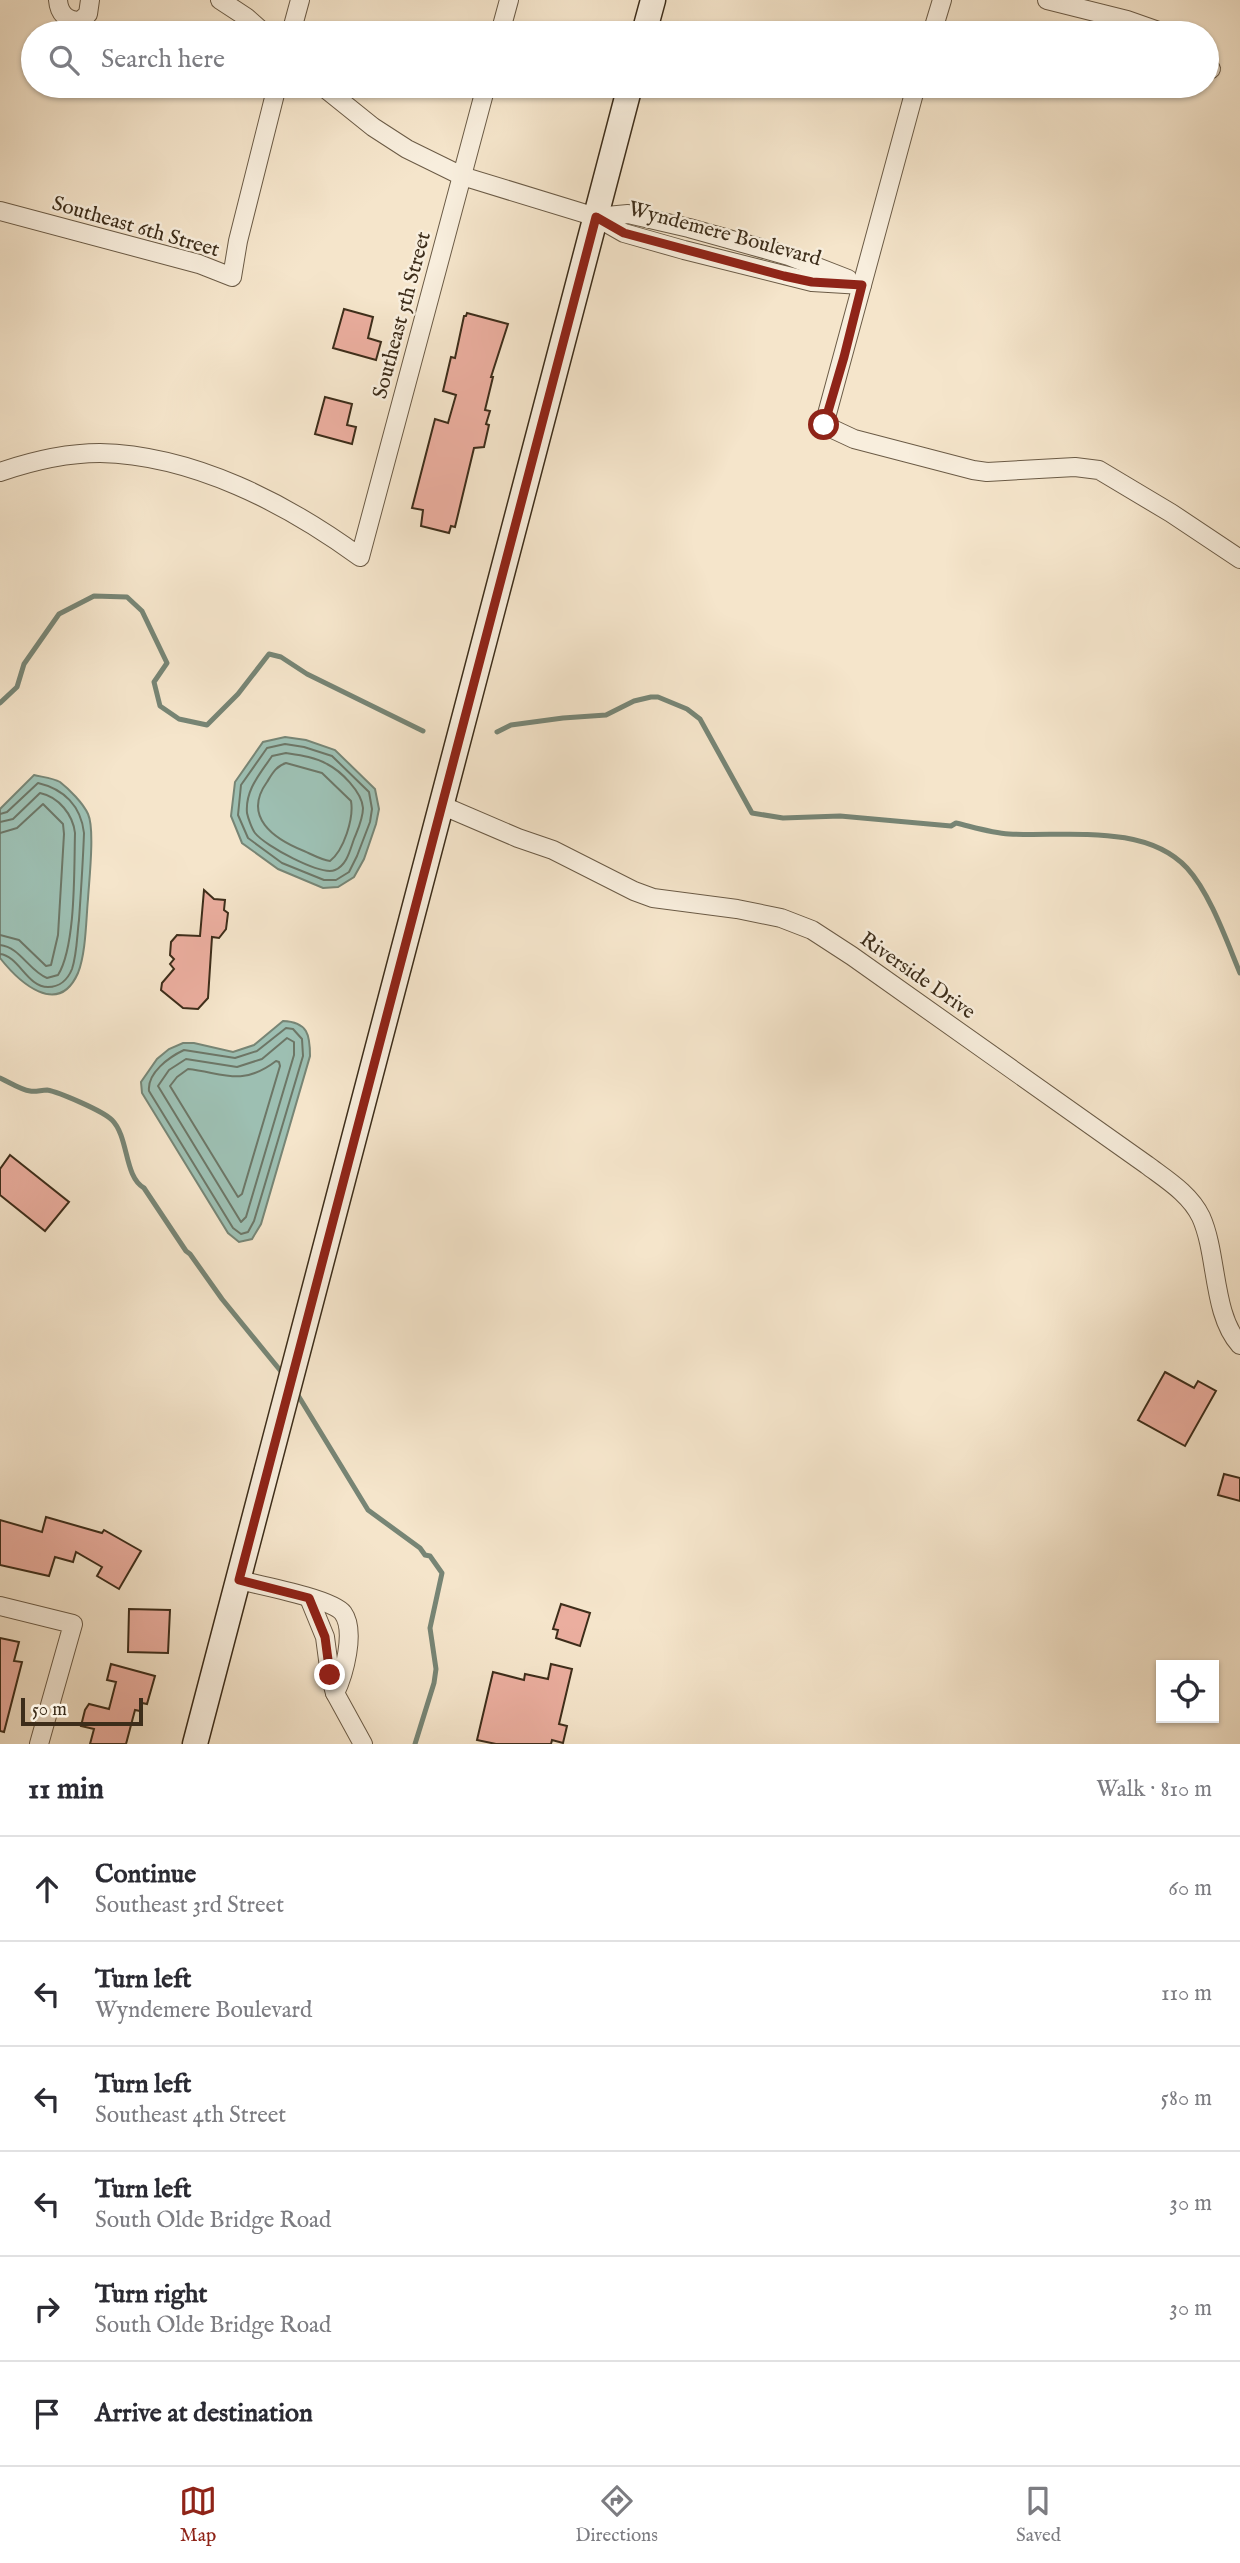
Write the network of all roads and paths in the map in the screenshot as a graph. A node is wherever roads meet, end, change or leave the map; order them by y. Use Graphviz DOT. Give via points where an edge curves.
graph roads {
  1 [pos="58,0"];
  2 [pos="90,0"];
  3 [pos="220,0"];
  4 [pos="300,0"];
  5 [pos="509,0"];
  6 [pos="653,0"];
  7 [pos="942,0"];
  8 [pos="1046,0"];
  9 [pos="250,21"];
  10 [pos="294,21"];
  11 [pos="503,21"];
  12 [pos="647,21"];
  13 [pos="936,21"];
  14 [pos="1130,21"];
  15 [pos="274,98"];
  16 [pos="337,98"];
  17 [pos="483,98"];
  18 [pos="627,98"];
  19 [pos="913,98"];
  20 [pos="462,176"];
  21 [pos="0,212"];
  22 [pos="596,217"];
  23 [pos="862,285"];
  24 [pos="0,472"];
  25 [pos="1240,559"];
  26 [pos="441,805"];
  27 [pos="1240,1345"];
  28 [pos="239,1580"];
  29 [pos="309,1598"];
  30 [pos="0,1606"];
  31 [pos="335,1693"];
  32 [pos="39,1744"];
  33 [pos="195,1744"];
  34 [pos="363,1744"];
  1 -- 2 [label="street" via="62,15 80,21 88,14"];
  3 -- 9 [label="street"];
  4 -- 10 [label="street"];
  5 -- 11 [label="street"];
  6 -- 12 [label="main road"];
  7 -- 13 [label="street"];
  8 -- 14 [label="street"];
  15 -- 21 [label="street, Southeast 6th Street" via="232,277 199,264"];
  16 -- 20 [label="street, Wyndemere Boulevard" via="407,149"];
  17 -- 20 [label="street, Southeast 5th Street"];
  18 -- 22 [label="main road"];
  19 -- 23 [label="street"];
  20 -- 22 [label="street, Wyndemere Boulevard"];
  20 -- 24 [label="street, Southeast 5th Street" via="360,557 325,531 246,490 155,461 125,455 67,455"];
  22 -- 23 [label="street, Wyndemere Boulevard" via="624,233 784,276"];
  22 -- 26 [label="main road"];
  23 -- 25 [label="street" via="824,425 854,439 973,470 1099,470"];
  26 -- 27 [label="street, Riverside Drive" via="553,850 644,895 781,918 812,930 852,956 1186,1197 1201,1217 1228,1326"];
  26 -- 28 [label="main road"];
  28 -- 29 [label="street"];
  28 -- 33 [label="main road"];
  29 -- 31 [label="street" via="325,1637"];
  29 -- 31 [label="street" via="339,1609 347,1621 346,1665"];
  30 -- 32 [label="street" via="73,1624"];
  31 -- 34 [label="street"];
}
